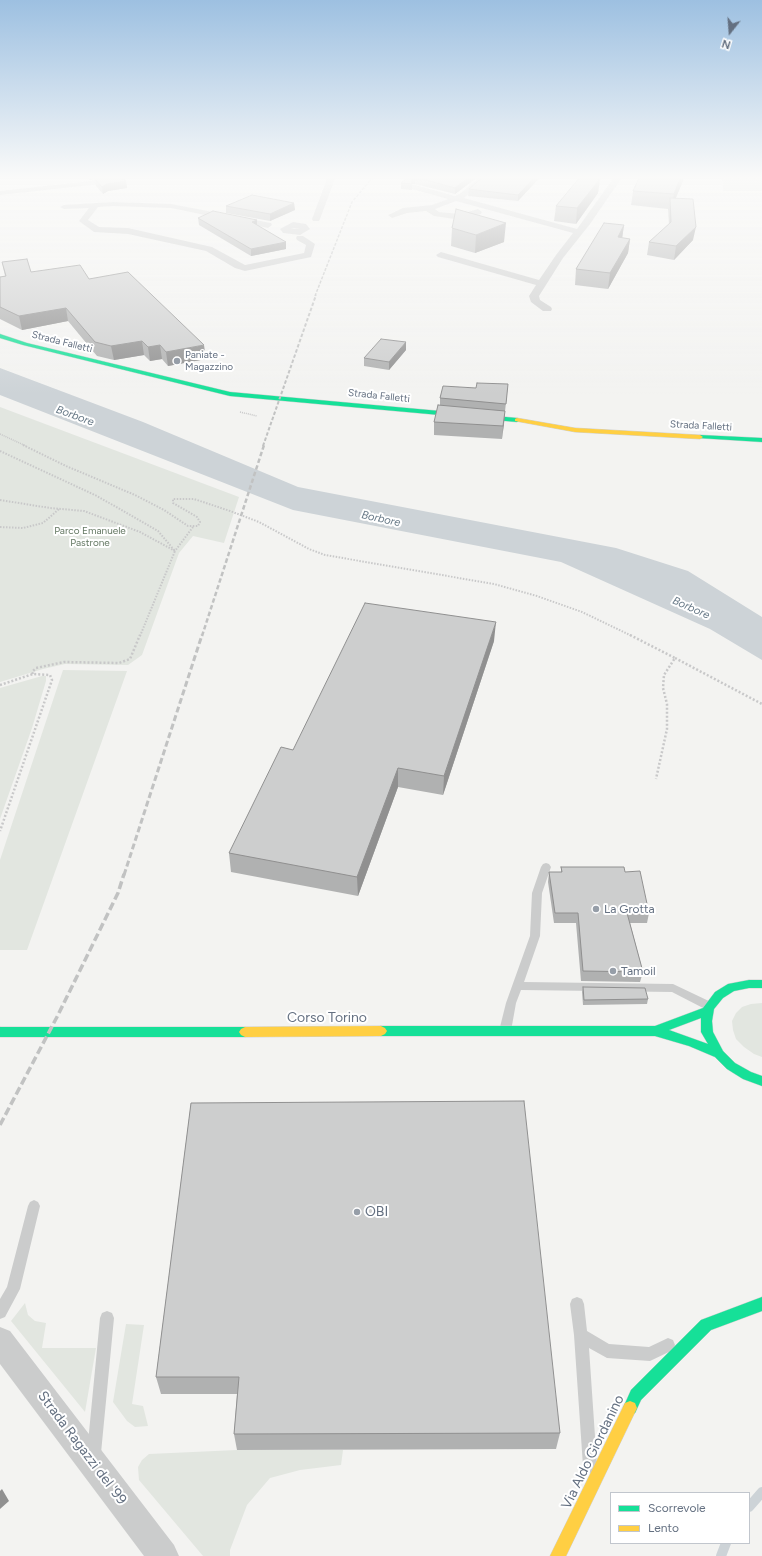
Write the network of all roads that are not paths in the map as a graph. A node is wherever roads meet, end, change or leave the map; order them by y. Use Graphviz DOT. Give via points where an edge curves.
graph roads {
  1 [pos="206,249"];
  2 [pos="310,249"];
  3 [pos="566,249"];
  4 [pos="441,255"];
  5 [pos="542,284"];
  6 [pos="547,308"];
  7 [pos="0,336"];
  8 [pos="762,440"];
  9 [pos="546,866"];
  10 [pos="762,984"];
  11 [pos="517,986"];
  12 [pos="709,1009"];
  13 [pos="654,1031"];
  14 [pos="0,1032"];
  15 [pos="505,1032"];
  16 [pos="718,1054"];
  17 [pos="762,1081"];
  18 [pos="34,1206"];
  19 [pos="577,1304"];
  20 [pos="762,1304"];
  21 [pos="0,1312"];
  22 [pos="107,1318"];
  23 [pos="706,1324"];
  24 [pos="581,1335"];
  25 [pos="0,1341"];
  26 [pos="93,1462"];
  27 [pos="591,1487"];
  28 [pos="164,1556"];
  29 [pos="558,1556"];
  1 -- 2 [label="street" via="245,268 308,255"];
  3 -- 5 [label="street"];
  4 -- 5 [label="street"];
  5 -- 6 [label="street" via="534,296 536,302"];
  7 -- 8 [label="street, Strada Falletti" via="230,394 522,420 575,430"];
  9 -- 11 [label="lane" via="537,893 536,936"];
  10 -- 12 [label="street, Corso Torino" via="732,987 719,995"];
  11 -- 12 [label="lane" via="673,988"];
  11 -- 15 [label="lane"];
  12 -- 13 [label="street, Corso Torino"];
  12 -- 16 [label="street, Corso Torino" via="707,1032"];
  13 -- 15 [label="street, Corso Torino"];
  13 -- 16 [label="street, Corso Torino" via="692,1042"];
  14 -- 15 [label="street, Corso Torino"];
  16 -- 17 [label="street, Corso Torino" via="747,1076"];
  18 -- 21 [label="lane" via="13,1289"];
  19 -- 24 [label="lane"];
  20 -- 23 [label="street, Via Aldo Giordanino"];
  22 -- 26 [label="lane"];
  23 -- 24 [label="lane" via="650,1354 607,1351"];
  23 -- 27 [label="street, Via Aldo Giordanino" via="636,1395"];
  24 -- 27 [label="lane"];
  25 -- 26 [label="street, Strada Ragazzi del '99"];
  26 -- 28 [label="street, Strada Ragazzi del '99"];
  27 -- 29 [label="street, Via Aldo Giordanino"];
}
